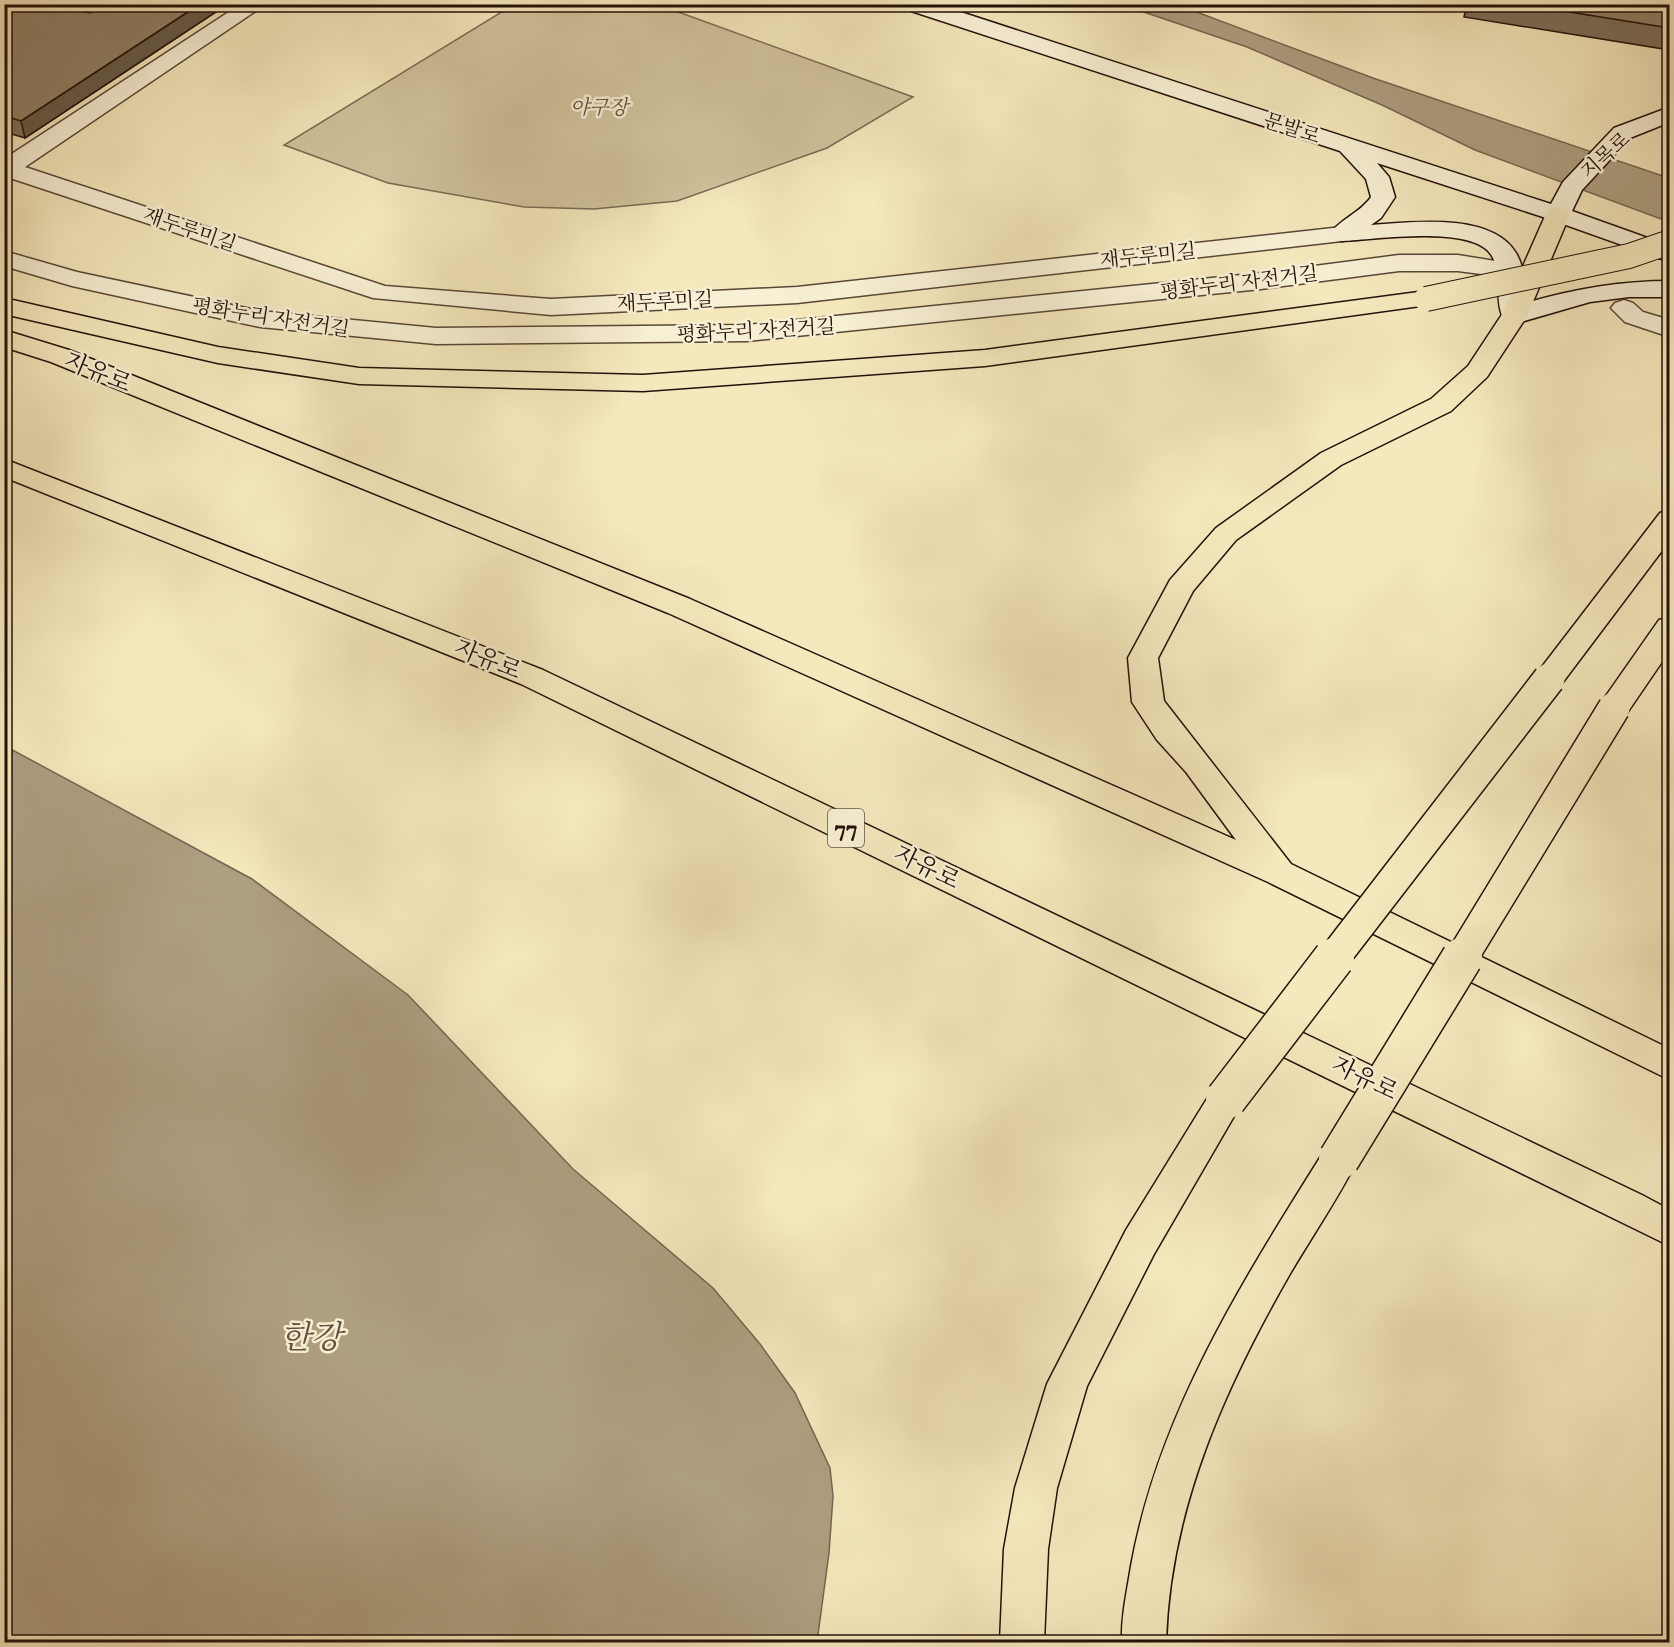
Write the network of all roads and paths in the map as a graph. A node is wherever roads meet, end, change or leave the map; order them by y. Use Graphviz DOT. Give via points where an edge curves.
graph roads {
  1 [pos="256,4"];
  2 [pos="913,4"];
  3 [pos="1670,114"];
  4 [pos="1348,146"];
  5 [pos="5,169"];
  6 [pos="1558,214"];
  7 [pos="1342,234"];
  8 [pos="1670,242"];
  9 [pos="1670,255"];
  10 [pos="4,258"];
  11 [pos="1511,270"];
  12 [pos="1670,289"];
  13 [pos="4,306"];
  14 [pos="1624,308"];
  15 [pos="1514,316"];
  16 [pos="1670,329"];
  17 [pos="4,338"];
  18 [pos="4,467"];
  19 [pos="1670,519"];
  20 [pos="1670,627"];
  21 [pos="1280,873"];
  22 [pos="1670,1066"];
  23 [pos="1670,1232"];
  24 [pos="1022,1642"];
  25 [pos="1144,1642"];
  1 -- 5 [label="street"];
  2 -- 4 [label="street, 문발로"];
  3 -- 6 [label="street, 지목로" via="1622,133 1571,187"];
  4 -- 6 [label="street, 문발로"];
  4 -- 7 [label="street" via="1377,177 1383,198 1372,213"];
  5 -- 7 [label="street, 재두루미길" via="382,293 551,307 797,295"];
  6 -- 9 [label="street, 문발로"];
  6 -- 15 [label="highway"];
  7 -- 11 [label="street, 재두루미길" via="1449,228 1476,234 1498,245"];
  8 -- 13 [label="highway, bridge" via="1629,256 1426,299 985,358 644,383 359,376 218,355"];
  10 -- 11 [label="street, 평화누리 자전거길" via="72,278 260,319 436,336 747,333 1399,263 1458,262"];
  11 -- 15 [label="street"];
  12 -- 15 [label="street" via="1604,291 1553,301"];
  14 -- 16 [label="street" via="1634,316"];
  15 -- 21 [label="highway" via="1478,371 1441,405 1331,459 1226,534 1180,587 1143,658 1148,702"];
  17 -- 21 [label="highway, 자유로" via="71,360 679,606"];
  18 -- 23 [label="highway, 자유로 / 77" via="532,677 1628,1206"];
  19 -- 24 [label="highway, bridge" via="1226,1099 1140,1242 1066,1384 1034,1498 1026,1549"];
  20 -- 25 [label="highway, bridge" via="1614,708 1216,1367 1180,1452 1155,1537"];
  21 -- 22 [label="highway, 자유로"];
}
